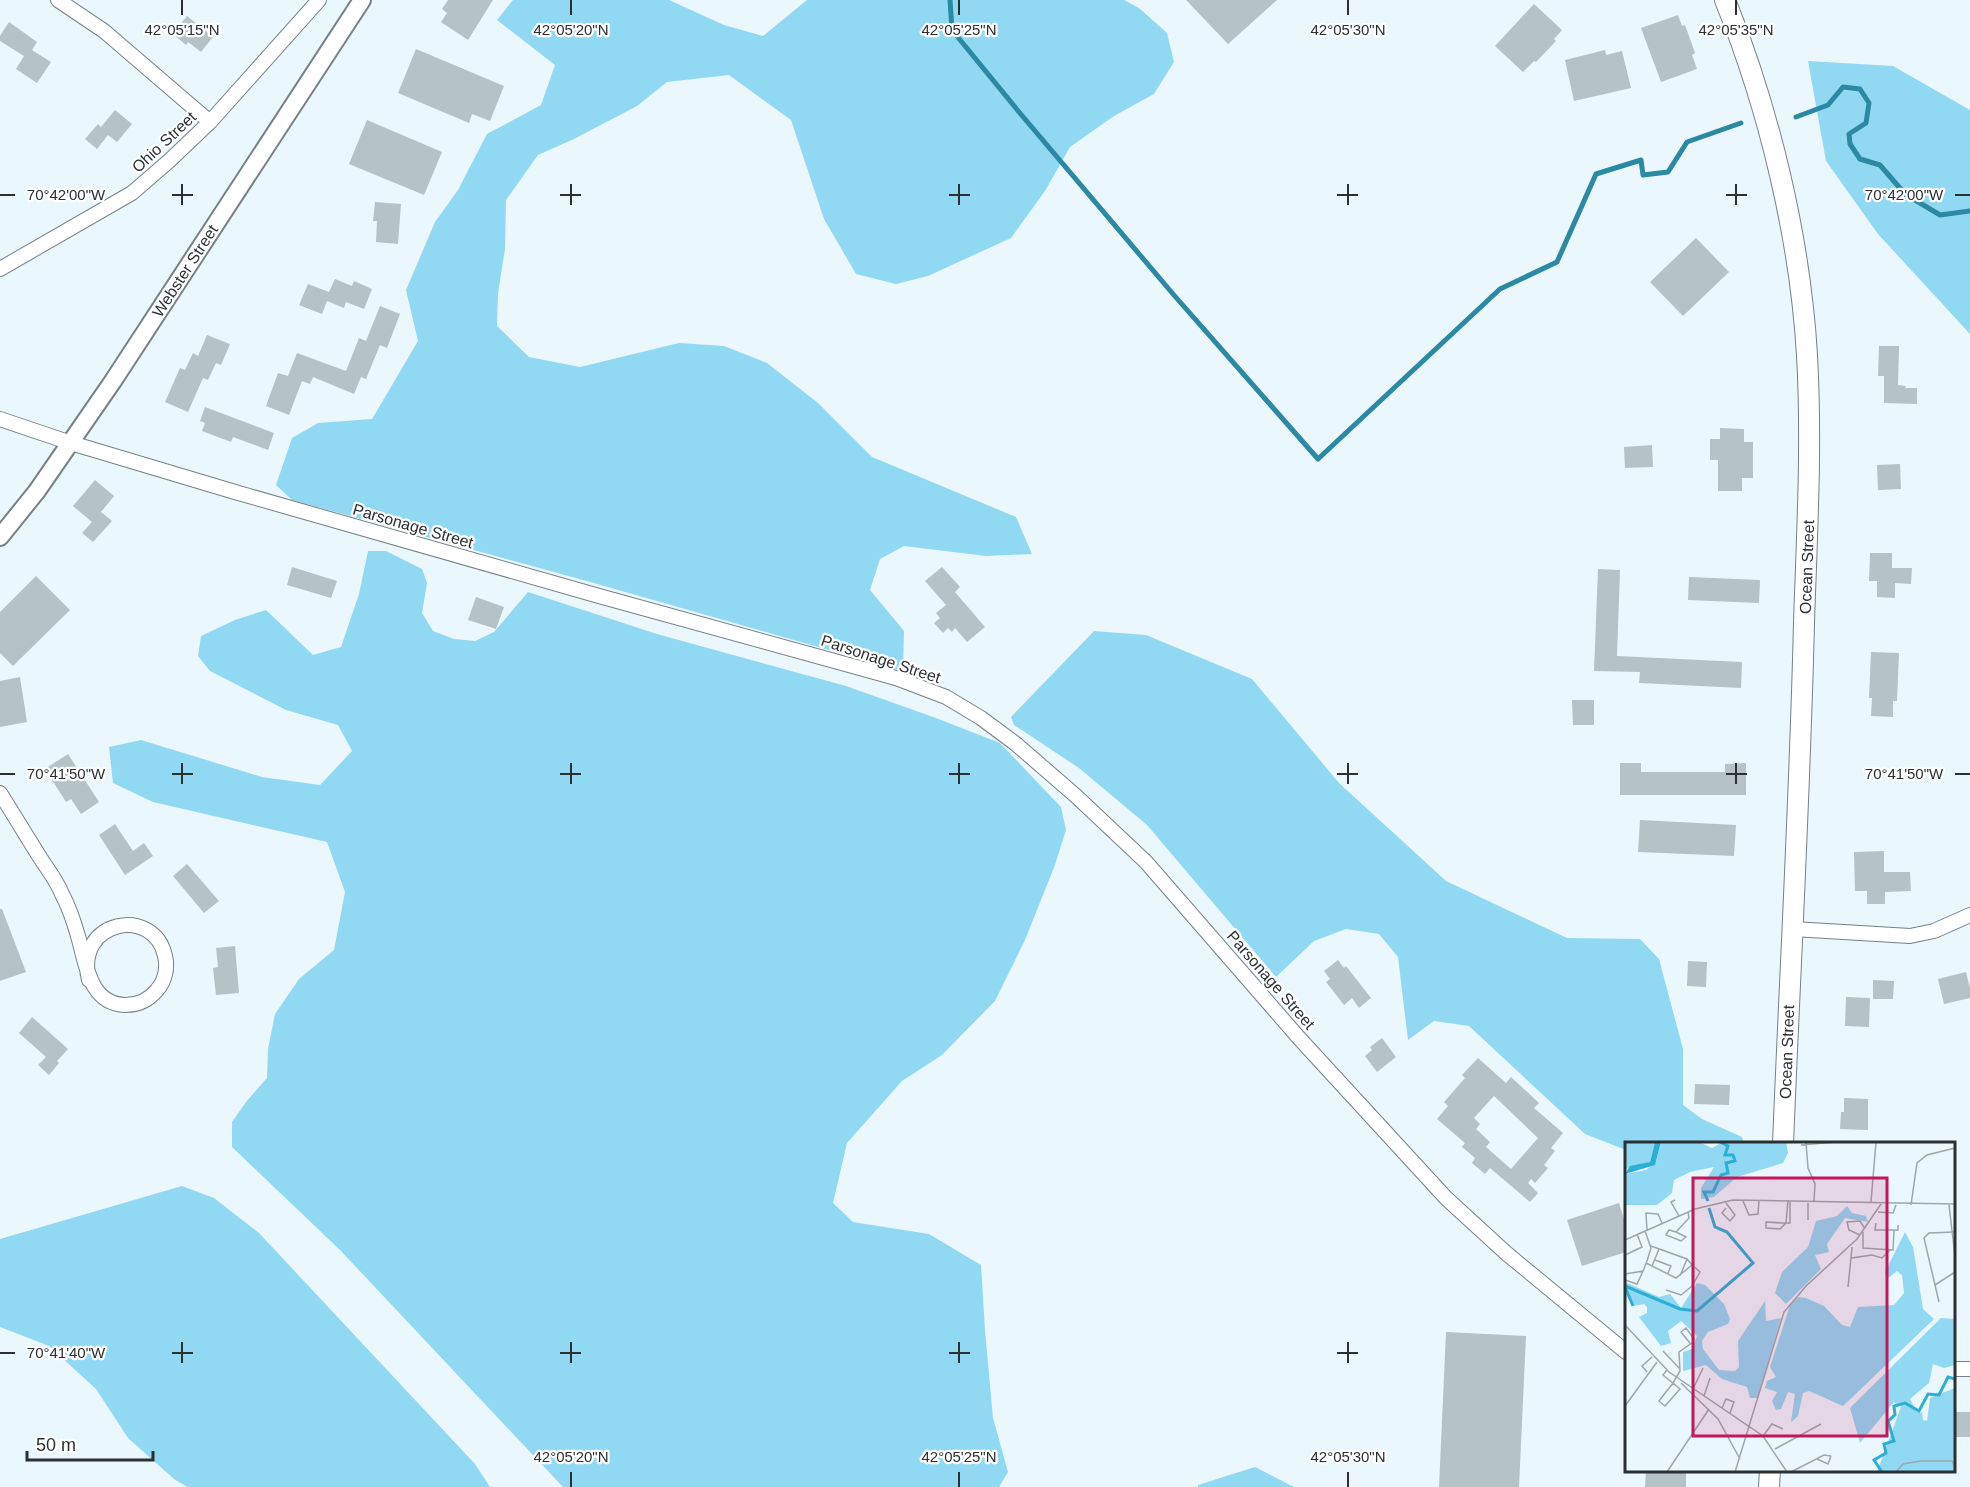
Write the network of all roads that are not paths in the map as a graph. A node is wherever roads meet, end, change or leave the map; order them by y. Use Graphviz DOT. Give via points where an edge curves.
graph roads {
  1 [pos="58,0"];
  2 [pos="319,0"];
  3 [pos="362,0"];
  4 [pos="1725,0"];
  5 [pos="210,122"];
  6 [pos="0,269"];
  7 [pos="0,419"];
  8 [pos="71,443"];
  9 [pos="0,537"];
  10 [pos="0,793"];
  11 [pos="1970,915"];
  12 [pos="1793,929"];
  13 [pos="89,980"];
  14 [pos="1783,1142"];
  15 [pos="1625,1351"];
  16 [pos="1955,1369"];
  17 [pos="1970,1370"];
  18 [pos="1770,1472"];
  19 [pos="1769,1487"];
  1 -- 5 [label="street" via="104,31"];
  2 -- 5 [label="street, Ohio Street"];
  3 -- 8 [label="street, Webster Street"];
  4 -- 12 [label="main road, Ocean Street" via="1780,179 1791,227 1807,355 1810,481"];
  5 -- 6 [label="street, Ohio Street" via="132,193"];
  7 -- 8 [label="street, Parsonage Street"];
  8 -- 9 [label="street, Webster Street"];
  8 -- 15 [label="street, Parsonage Street" via="896,678 946,698 981,718 1076,796 1146,862 1299,1038 1446,1198"];
  10 -- 13 [label="street" via="62,893"];
  11 -- 12 [label="street" via="1934,931 1910,936"];
  12 -- 14 [label="main road, Ocean Street"];
  13 -- 13 [label="street" via="102,997 112,1002 133,1005 143,1001 159,988 164,978 163,948 140,927 110,928 94,941 90,950"];
  16 -- 17 [label="street"];
  18 -- 19 [label="main road"];
}
